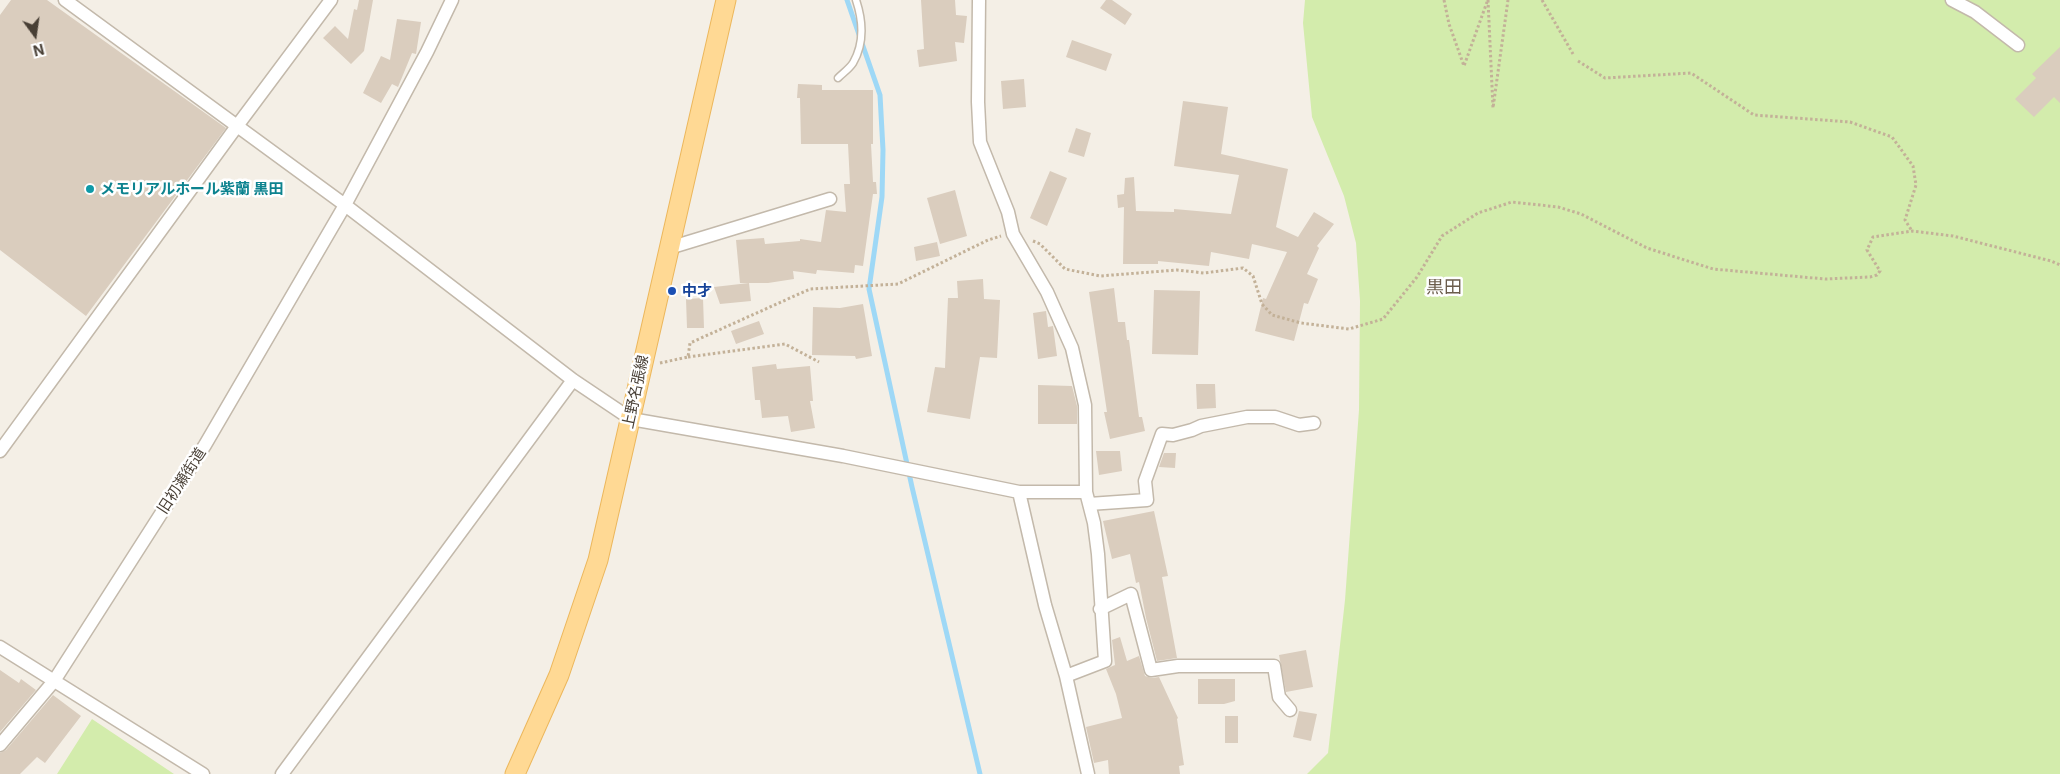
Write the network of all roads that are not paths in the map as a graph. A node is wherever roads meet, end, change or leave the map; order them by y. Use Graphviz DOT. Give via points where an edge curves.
graph roads {
  1 [pos="66,0"];
  2 [pos="331,0"];
  3 [pos="452,0"];
  4 [pos="726,0"];
  5 [pos="856,0"];
  6 [pos="979,0"];
  7 [pos="1952,0"];
  8 [pos="2018,46"];
  9 [pos="838,78"];
  10 [pos="237,126"];
  11 [pos="830,198"];
  12 [pos="345,205"];
  13 [pos="669,248"];
  14 [pos="573,380"];
  15 [pos="631,419"];
  16 [pos="1314,423"];
  17 [pos="0,451"];
  18 [pos="1019,492"];
  19 [pos="1088,498"];
  20 [pos="1100,609"];
  21 [pos="0,647"];
  22 [pos="1066,676"];
  23 [pos="54,681"];
  24 [pos="1290,710"];
  25 [pos="0,745"];
  26 [pos="203,774"];
  27 [pos="282,774"];
  28 [pos="515,774"];
  29 [pos="1088,774"];
  1 -- 10 [label="street"];
  2 -- 10 [label="street"];
  3 -- 12 [label="street, 旧初瀬街道"];
  4 -- 13 [label="main road, 上野名張線"];
  5 -- 9 [label="lane" via="862,26 858,49 852,65"];
  6 -- 19 [label="street" via="980,142 1008,212 1013,234 1047,292 1072,348 1085,404"];
  7 -- 8 [label="street" via="1975,12"];
  10 -- 12 [label="street"];
  10 -- 17 [label="street"];
  11 -- 13 [label="street"];
  12 -- 14 [label="street"];
  12 -- 23 [label="street, 旧初瀬街道" via="205,446"];
  13 -- 15 [label="main road, 上野名張線"];
  14 -- 15 [label="street"];
  14 -- 27 [label="street"];
  15 -- 18 [label="street"];
  15 -- 28 [label="main road, 上野名張線" via="598,560 559,675"];
  16 -- 19 [label="street" via="1299,425 1275,416 1247,417 1173,435 1162,434 1145,481 1147,500"];
  18 -- 19 [label="street"];
  18 -- 22 [label="street" via="1045,605"];
  19 -- 20 [label="street" via="1098,554"];
  20 -- 22 [label="street" via="1105,661"];
  20 -- 24 [label="street" via="1130,594 1151,670 1178,666 1274,666 1279,697"];
  21 -- 23 [label="street"];
  22 -- 29 [label="street"];
  23 -- 25 [label="street, 旧初瀬街道"];
  23 -- 26 [label="street"];
}
